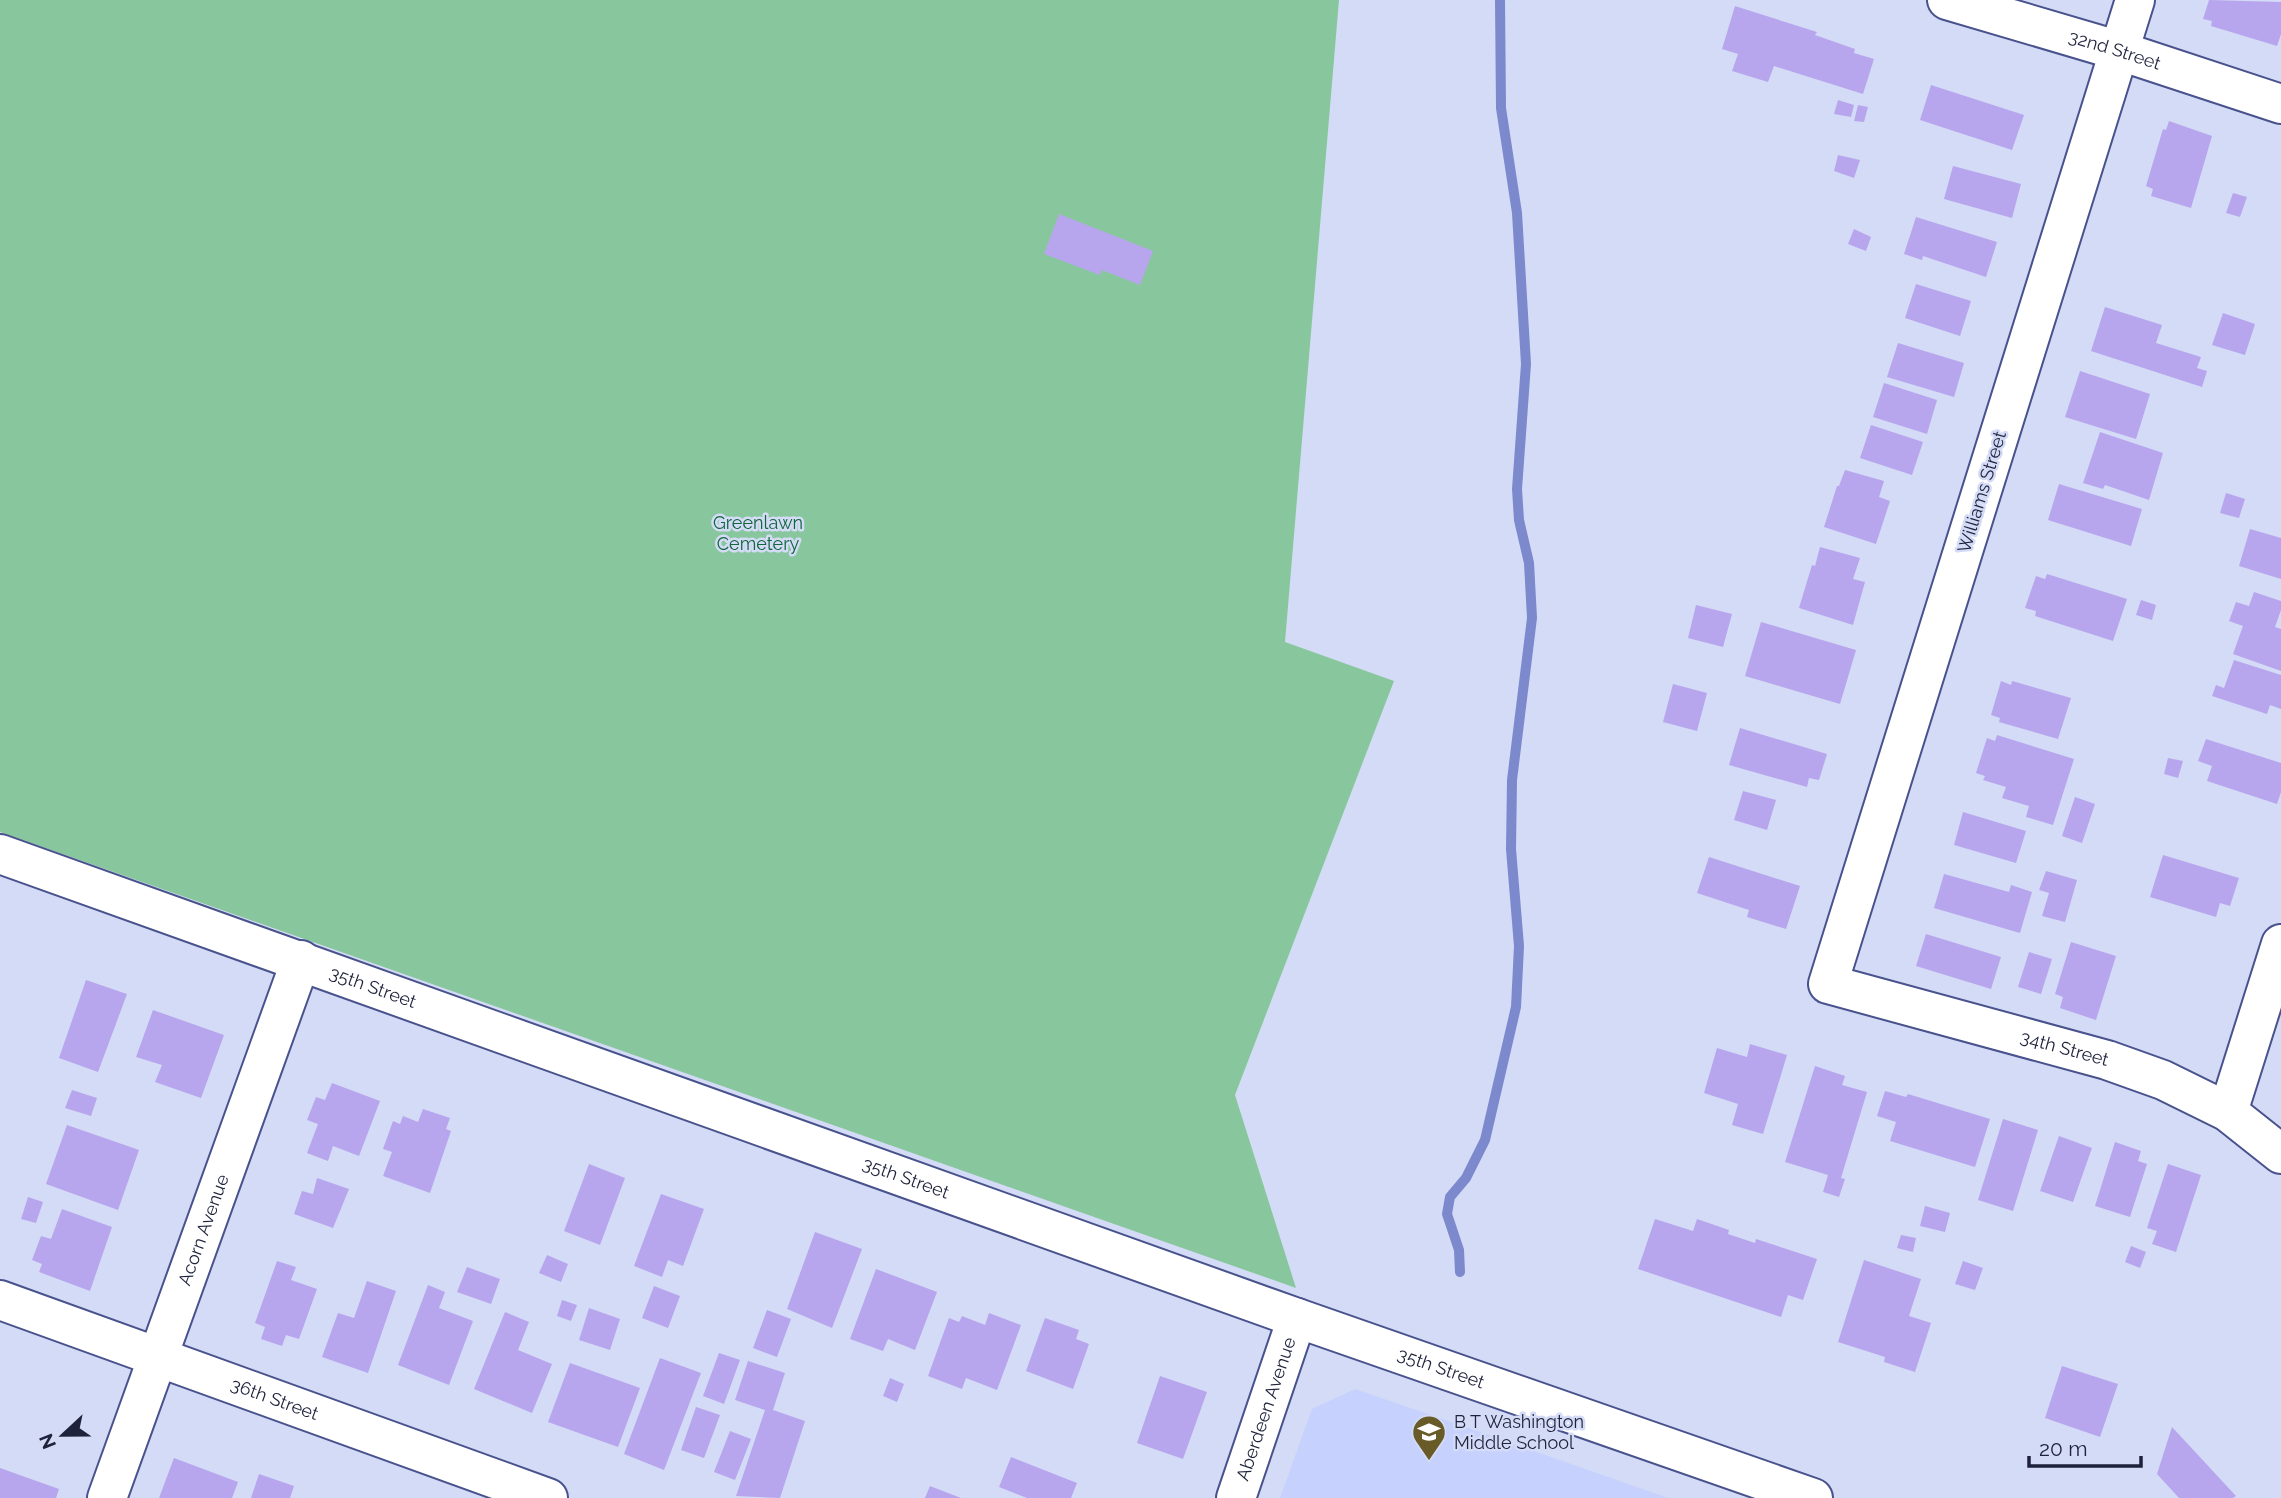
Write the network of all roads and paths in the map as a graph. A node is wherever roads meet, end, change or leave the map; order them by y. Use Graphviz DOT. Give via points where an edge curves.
graph roads {
  1 [pos="1947,0"];
  2 [pos="2135,0"];
  3 [pos="2120,51"];
  4 [pos="2281,104"];
  5 [pos="0,854"];
  6 [pos="2281,944"];
  7 [pos="301,960"];
  8 [pos="1828,984"];
  9 [pos="2228,1112"];
  10 [pos="2281,1154"];
  11 [pos="0,1300"];
  12 [pos="1297,1318"];
  13 [pos="158,1357"];
  14 [pos="107,1498"];
  15 [pos="548,1498"];
  16 [pos="1236,1498"];
  17 [pos="1813,1498"];
  1 -- 3 [label="street, 32nd Street"];
  2 -- 3 [label="street, Williams Street"];
  3 -- 4 [label="street, 32nd Street"];
  3 -- 8 [label="street, Williams Street"];
  5 -- 7 [label="street, 35th Street"];
  6 -- 9 [label="street"];
  7 -- 12 [label="street, 35th Street"];
  7 -- 13 [label="street, Acorn Avenue"];
  8 -- 9 [label="street, 34th Street" via="2107,1060 2163,1080"];
  9 -- 10 [label="street, 34th Street"];
  11 -- 13 [label="street, 36th Street"];
  12 -- 16 [label="street, Aberdeen Avenue"];
  12 -- 17 [label="street, 35th Street"];
  13 -- 14 [label="street, Acorn Avenue"];
  13 -- 15 [label="street, 36th Street"];
}
